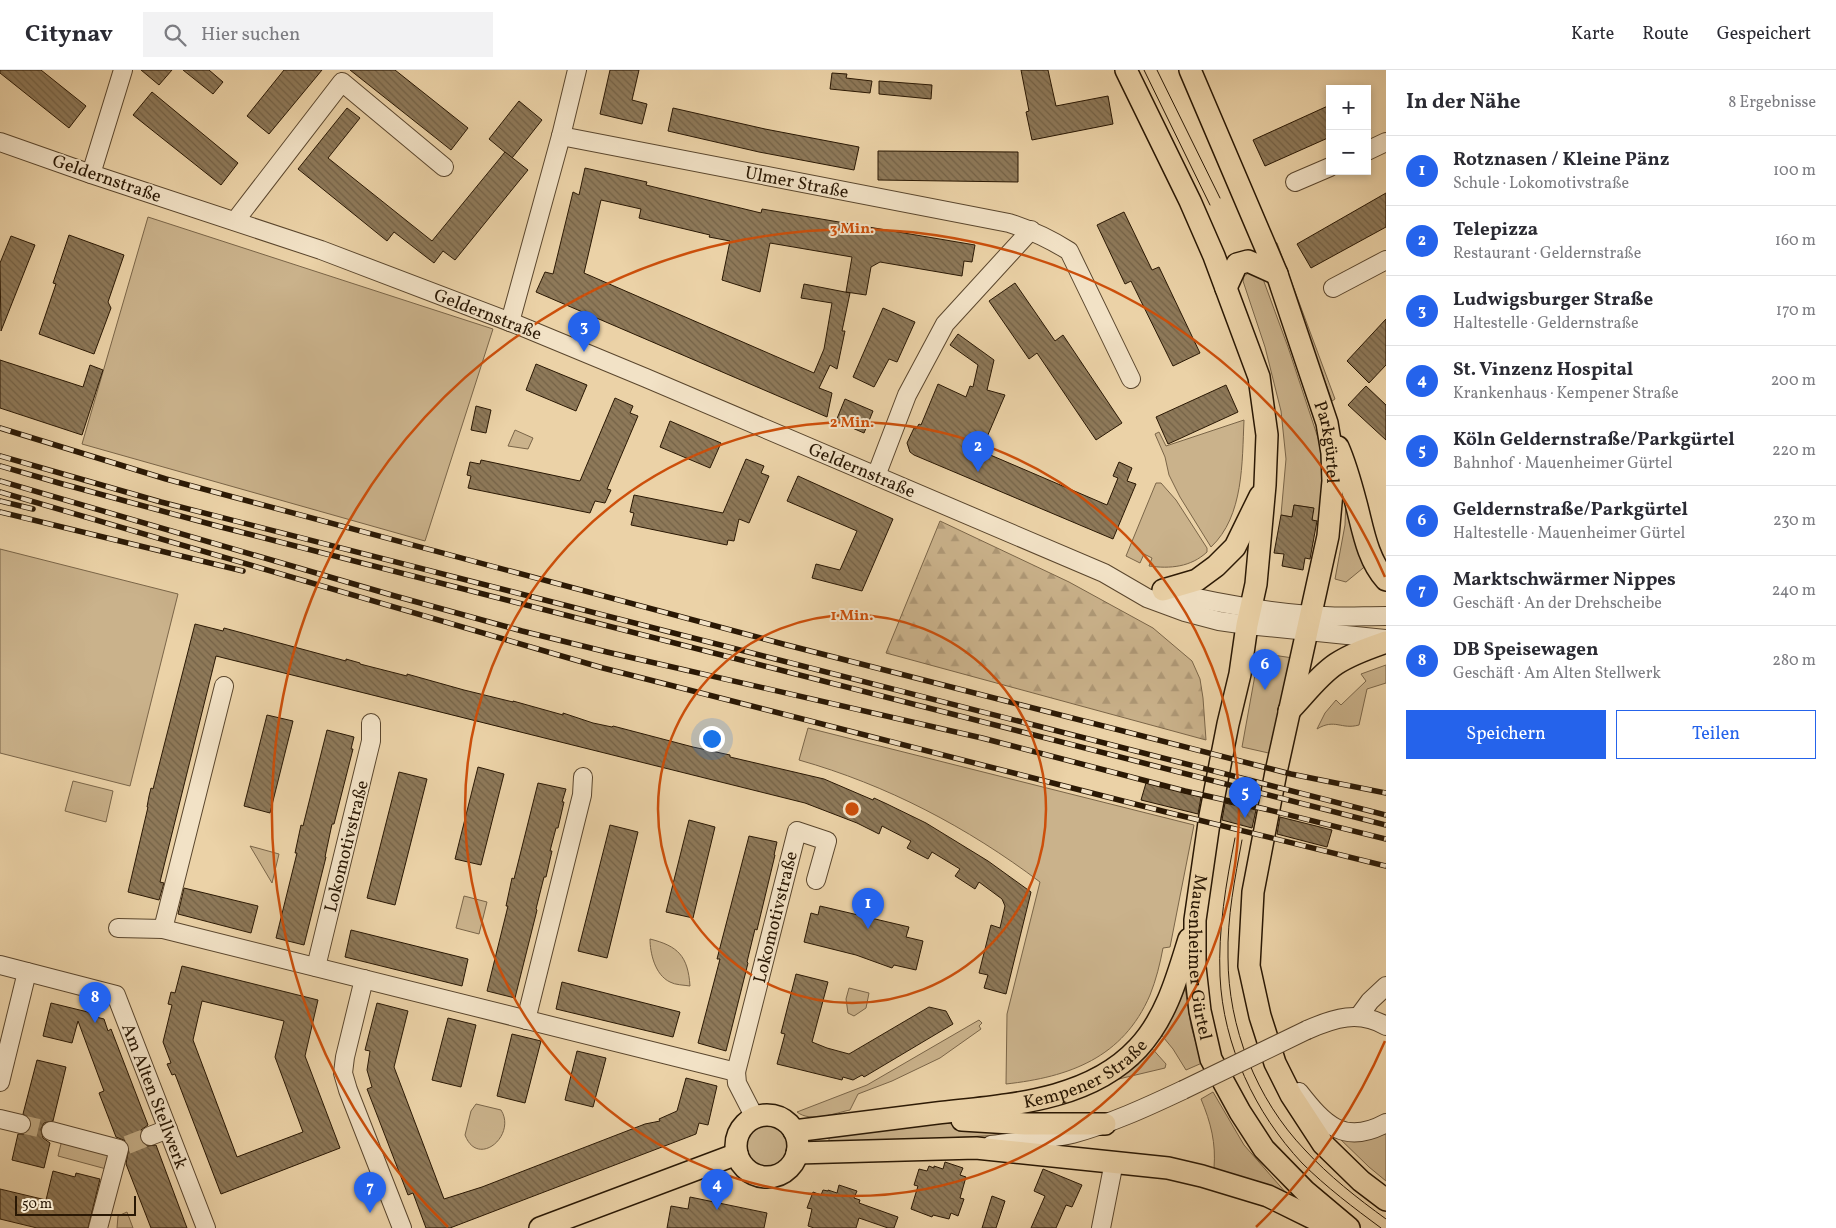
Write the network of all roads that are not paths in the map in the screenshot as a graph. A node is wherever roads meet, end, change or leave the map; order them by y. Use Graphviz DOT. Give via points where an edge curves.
graph roads {
  1 [pos="123,70"];
  2 [pos="576,70"];
  3 [pos="1126,70"];
  4 [pos="1190,70"];
  5 [pos="561,136"];
  6 [pos="0,142"];
  7 [pos="1386,142"];
  8 [pos="1371,149"];
  9 [pos="444,167"];
  10 [pos="1326,169"];
  11 [pos="91,174"];
  12 [pos="1295,182"];
  13 [pos="235,221"];
  14 [pos="1031,230"];
  15 [pos="1386,260"];
  16 [pos="1277,274"];
  17 [pos="1226,288"];
  18 [pos="1333,288"];
  19 [pos="510,322"];
  20 [pos="1131,379"];
  21 [pos="1327,423"];
  22 [pos="876,476"];
  23 [pos="1265,485"];
  24 [pos="1104,573"];
  25 [pos="1386,580"];
  26 [pos="1163,590"];
  27 [pos="1386,616"];
  28 [pos="1249,617"];
  29 [pos="1309,623"];
  30 [pos="1386,641"];
  31 [pos="224,686"];
  32 [pos="1289,712"];
  33 [pos="371,723"];
  34 [pos="583,777"];
  35 [pos="816,880"];
  36 [pos="1195,920"];
  37 [pos="118,928"];
  38 [pos="164,929"];
  39 [pos="0,966"];
  40 [pos="316,967"];
  41 [pos="27,972"];
  42 [pos="364,979"];
  43 [pos="1386,986"];
  44 [pos="1359,1016"];
  45 [pos="526,1020"];
  46 [pos="1386,1026"];
  47 [pos="1275,1063"];
  48 [pos="736,1072"];
  49 [pos="0,1082"];
  50 [pos="754,1118"];
  51 [pos="0,1119"];
  52 [pos="892,1119"];
  53 [pos="1386,1122"];
  54 [pos="21,1124"];
  55 [pos="1105,1124"];
  56 [pos="168,1129"];
  57 [pos="51,1131"];
  58 [pos="794,1131"];
  59 [pos="150,1136"];
  60 [pos="976,1148"];
  61 [pos="798,1153"];
  62 [pos="737,1154"];
  63 [pos="1114,1162"];
  64 [pos="1386,1200"];
  65 [pos="98,1228"];
  66 [pos="206,1228"];
  67 [pos="402,1228"];
  68 [pos="540,1228"];
  69 [pos="1101,1228"];
  70 [pos="1333,1228"];
  71 [pos="1349,1228"];
  1 -- 11 [label="street"];
  2 -- 5 [label="street"];
  3 -- 17 [label="main road" via="1204,230"];
  4 -- 16 [label="main road, Parkgürtel"];
  5 -- 14 [label="street, Ulmer Straße" via="1009,223"];
  5 -- 19 [label="street"];
  6 -- 11 [label="street, Geldernstraße"];
  7 -- 8 [label="street"];
  9 -- 13 [label="street" via="342,82"];
  10 -- 12 [label="street"];
  11 -- 13 [label="street, Geldernstraße"];
  13 -- 19 [label="street, Geldernstraße"];
  14 -- 20 [label="street, Ulmer Straße" via="1069,251"];
  14 -- 22 [label="street" via="945,324 907,395"];
  15 -- 18 [label="street"];
  16 -- 17 [label="main road" via="1248,261 1237,264"];
  16 -- 21 [label="main road, Parkgürtel"];
  17 -- 23 [label="main road" via="1260,377 1267,435"];
  19 -- 22 [label="street, Geldernstraße"];
  21 -- 25 [label="main road" via="1349,478 1370,554"];
  21 -- 29 [label="main road, Parkgürtel" via="1332,453 1332,500 1327,544"];
  22 -- 24 [label="street, Geldernstraße"];
  23 -- 26 [label="main road" via="1235,547 1197,580"];
  23 -- 28 [label="main road" via="1258,565"];
  24 -- 26 [label="street, Geldernstraße"];
  24 -- 28 [label="street, Geldernstraße" via="1166,605 1219,621"];
  26 -- 28 [label="street, Geldernstraße" via="1223,604"];
  27 -- 29 [label="street"];
  28 -- 29 [label="street, Geldernstraße"];
  28 -- 36 [label="main road, Mauenheimer Gürtel" via="1210,816"];
  29 -- 30 [label="street"];
  29 -- 32 [label="main road"];
  30 -- 32 [label="main road" via="1337,663"];
  31 -- 38 [label="street"];
  32 -- 47 [label="main road" via="1252,892 1250,931 1249,966"];
  33 -- 40 [label="street, Lokomotivstraße" via="371,741"];
  34 -- 45 [label="street" via="582,795"];
  35 -- 48 [label="street, Lokomotivstraße" via="827,841 797,831"];
  36 -- 52 [label="main road, Kempener Straße" via="1159,1020 1137,1049 1101,1077 1030,1101"];
  36 -- 71 [label="main road, Mauenheimer Gürtel" via="1196,976 1211,1059 1264,1149 1305,1191"];
  37 -- 38 [label="street"];
  38 -- 40 [label="street"];
  39 -- 41 [label="street, Am Alten Stellwerk"];
  40 -- 42 [label="street"];
  41 -- 49 [label="street"];
  41 -- 56 [label="street, Am Alten Stellwerk" via="116,995"];
  42 -- 45 [label="street"];
  42 -- 67 [label="street" via="343,1073"];
  43 -- 44 [label="street"];
  44 -- 46 [label="street, Kempener Straße"];
  44 -- 55 [label="street, Kempener Straße, bridge" via="1334,1019 1307,1030"];
  45 -- 48 [label="street"];
  47 -- 53 [label="street" via="1318,1115 1333,1128 1346,1132 1363,1131"];
  47 -- 64 [label="main road" via="1299,1110 1323,1144 1360,1181"];
  48 -- 50 [label="street" via="737,1083"];
  50 -- 58 [label="main road" via="774,1116 785,1121"];
  50 -- 62 [label="main road" via="742,1128 737,1140"];
  51 -- 54 [label="street"];
  52 -- 55 [label="main road, Kempener Straße"];
  52 -- 58 [label="main road, Kempener Straße"];
  55 -- 60 [label="street, Kempener Straße" via="1062,1136"];
  56 -- 59 [label="street"];
  56 -- 66 [label="street, Am Alten Stellwerk"];
  57 -- 65 [label="street" via="123,1147"];
  58 -- 61 [label="main road"];
  60 -- 61 [label="main road, Kempener Straße"];
  60 -- 63 [label="main road, Kempener Straße"];
  61 -- 62 [label="main road" via="784,1173 773,1177 761,1177 750,1172"];
  62 -- 68 [label="main road"];
  63 -- 69 [label="street"];
  63 -- 70 [label="main road, Kempener Straße" via="1168,1168 1202,1176 1268,1196"];
}
